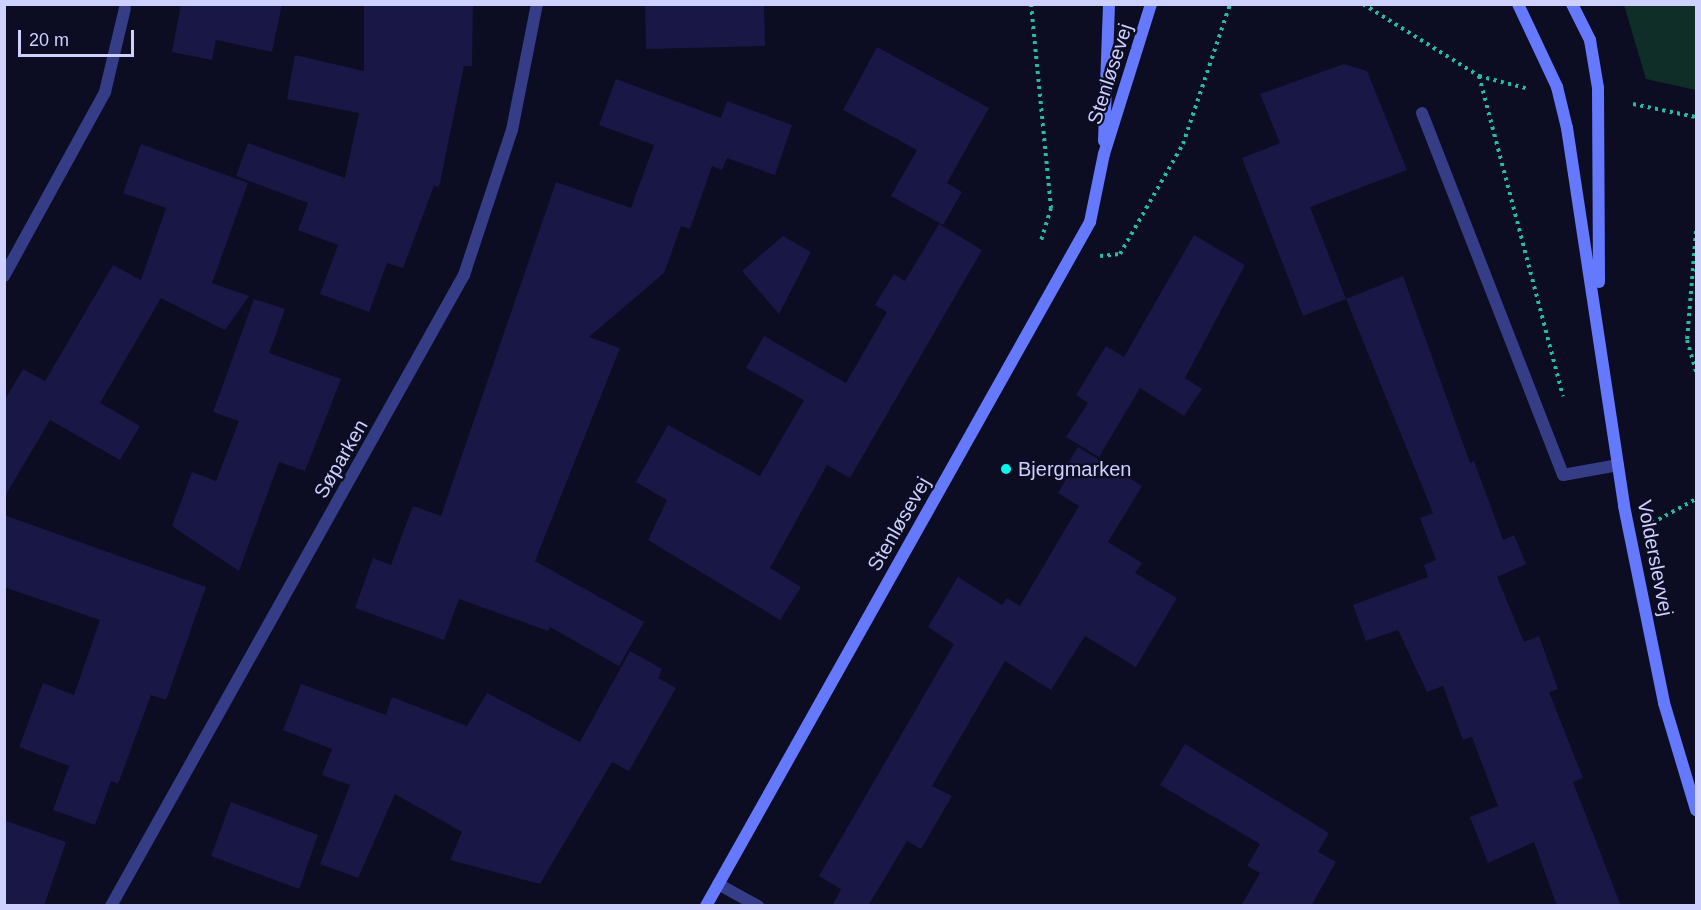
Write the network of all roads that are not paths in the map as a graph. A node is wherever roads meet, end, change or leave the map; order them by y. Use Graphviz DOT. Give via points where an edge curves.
graph roads {
  1 [pos="537,4"];
  2 [pos="1108,4"];
  3 [pos="1151,4"];
  4 [pos="1518,4"];
  5 [pos="1572,4"];
  6 [pos="125,9"];
  7 [pos="1422,113"];
  8 [pos="1104,154"];
  9 [pos="4,276"];
  10 [pos="1598,310"];
  11 [pos="1618,465"];
  12 [pos="1696,810"];
  13 [pos="718,884"];
  14 [pos="111,906"];
  15 [pos="706,906"];
  16 [pos="758,906"];
  1 -- 14 [label="street, Søparken" via="512,130 464,275"];
  2 -- 8 [label="street, Stenløsevej"];
  3 -- 8 [label="street, Stenløsevej"];
  4 -- 10 [label="street, Volderslevvej" via="1557,87"];
  5 -- 10 [label="street, Volderslevvej" via="1590,40 1598,88"];
  6 -- 9 [label="street" via="105,92"];
  7 -- 11 [label="street" via="1563,475"];
  8 -- 13 [label="street, Stenløsevej" via="1090,222 1072,257"];
  10 -- 11 [label="street, Volderslevvej"];
  11 -- 12 [label="street, Volderslevvej" via="1664,703"];
  13 -- 15 [label="street, Stenløsevej"];
  13 -- 16 [label="street"];
}
